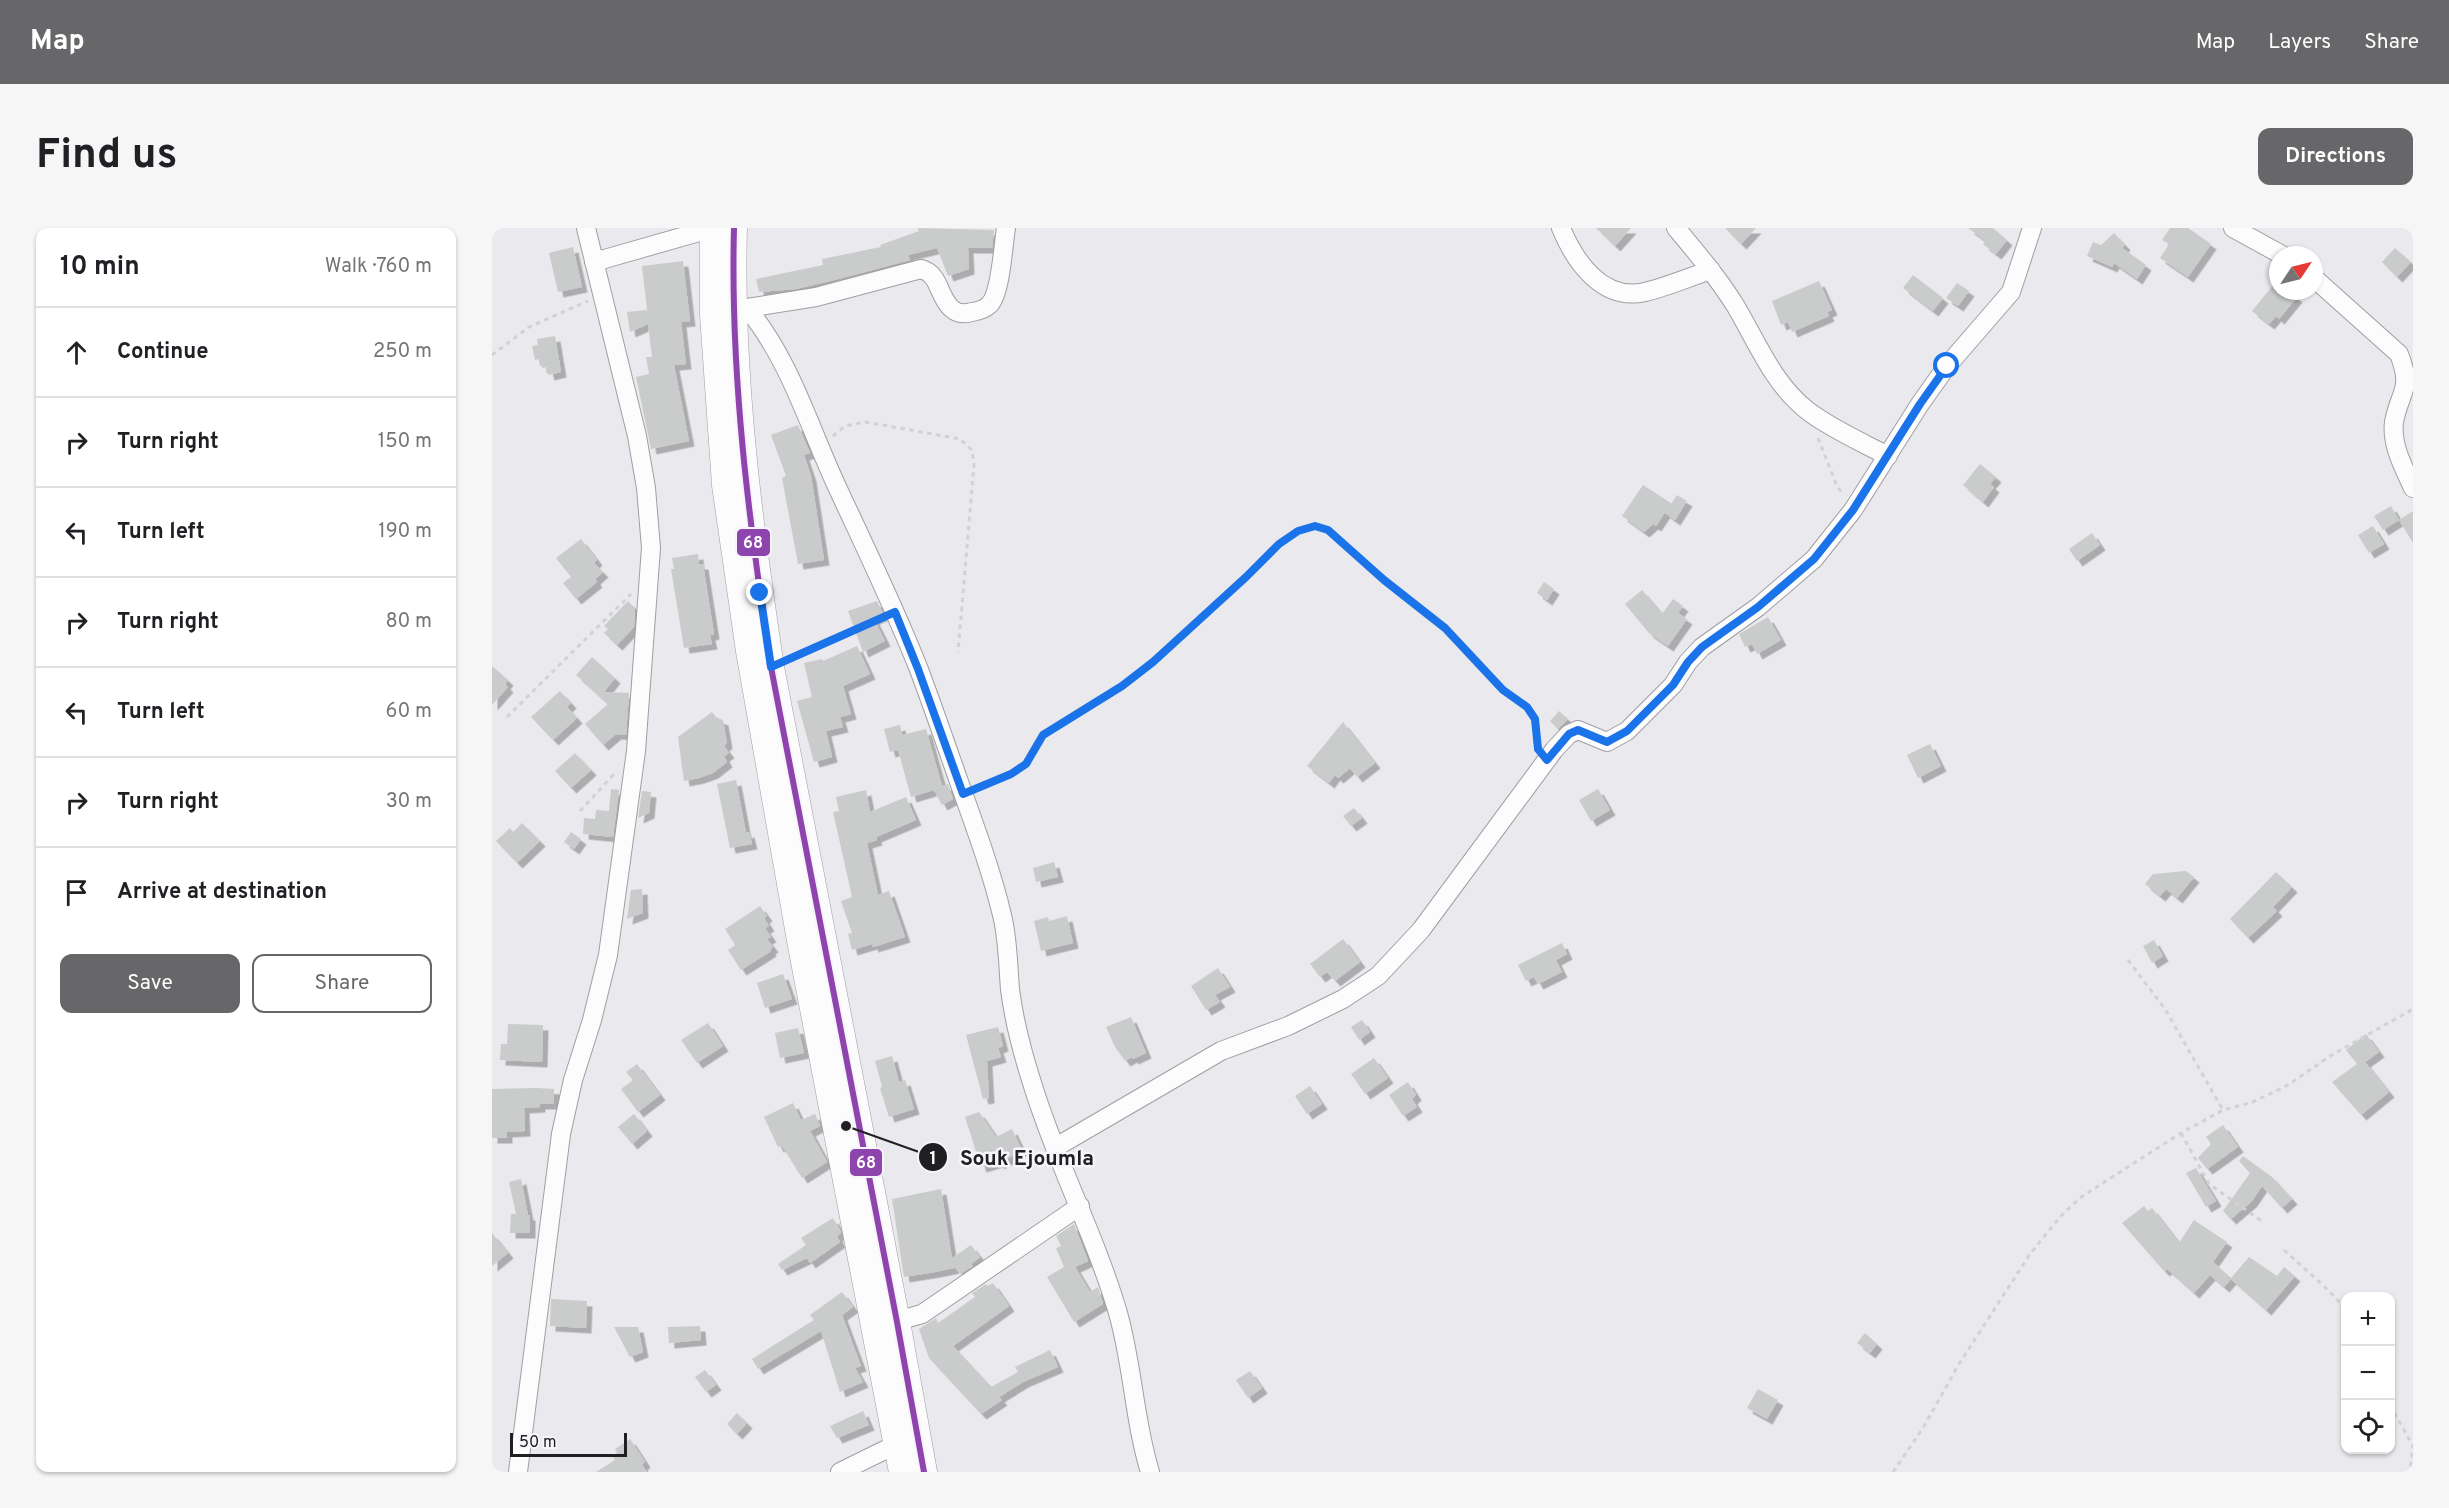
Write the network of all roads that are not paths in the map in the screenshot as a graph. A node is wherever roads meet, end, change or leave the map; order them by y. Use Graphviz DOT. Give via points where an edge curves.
graph roads {
  1 [pos="586,228"];
  2 [pos="713,228"];
  3 [pos="734,228"];
  4 [pos="1006,228"];
  5 [pos="1561,228"];
  6 [pos="1676,228"];
  7 [pos="2032,228"];
  8 [pos="2233,228"];
  9 [pos="2269,248"];
  10 [pos="594,262"];
  11 [pos="1711,270"];
  12 [pos="2323,286"];
  13 [pos="732,311"];
  14 [pos="1888,456"];
  15 [pos="2413,488"];
  16 [pos="777,752"];
  17 [pos="1056,1147"];
  18 [pos="1080,1206"];
  19 [pos="886,1324"];
  20 [pos="897,1444"];
  21 [pos="518,1472"];
  22 [pos="840,1472"];
  23 [pos="903,1472"];
  24 [pos="924,1472"];
  25 [pos="1150,1472"];
  1 -- 10 [label="street"];
  2 -- 10 [label="street"];
  2 -- 13 [label="main road"];
  3 -- 13 [label="main road"];
  4 -- 13 [label="street" via="995,294 982,310 959,313 951,308 934,277 921,269 816,297"];
  5 -- 11 [label="street" via="1590,276 1624,294 1644,292"];
  6 -- 11 [label="street"];
  7 -- 14 [label="street" via="2010,292 1947,366"];
  8 -- 9 [label="street"];
  10 -- 21 [label="street" via="646,488 651,548 646,638 636,751 608,956 561,1134"];
  11 -- 14 [label="street" via="1783,386 1808,411"];
  12 -- 15 [label="street" via="2399,354 2407,366 2410,386 2394,420 2394,435"];
  13 -- 16 [label="main road" via="746,484 771,667"];
  13 -- 16 [label="main road" via="725,485"];
  13 -- 17 [label="street" via="759,321 780,359 918,669 1003,918 1011,992 1023,1052"];
  14 -- 17 [label="street" via="1853,510 1814,559 1758,607 1702,647 1673,685 1627,731 1607,742 1578,730 1569,734 1421,930 1378,976 1306,1017 1221,1051"];
  16 -- 19 [label="main road"];
  17 -- 18 [label="street"];
  18 -- 19 [label="street" via="922,1314"];
  18 -- 25 [label="street" via="1119,1316 1138,1429"];
  19 -- 20 [label="main road"];
  19 -- 24 [label="main road"];
  20 -- 22 [label="street"];
  20 -- 23 [label="main road"];
}
